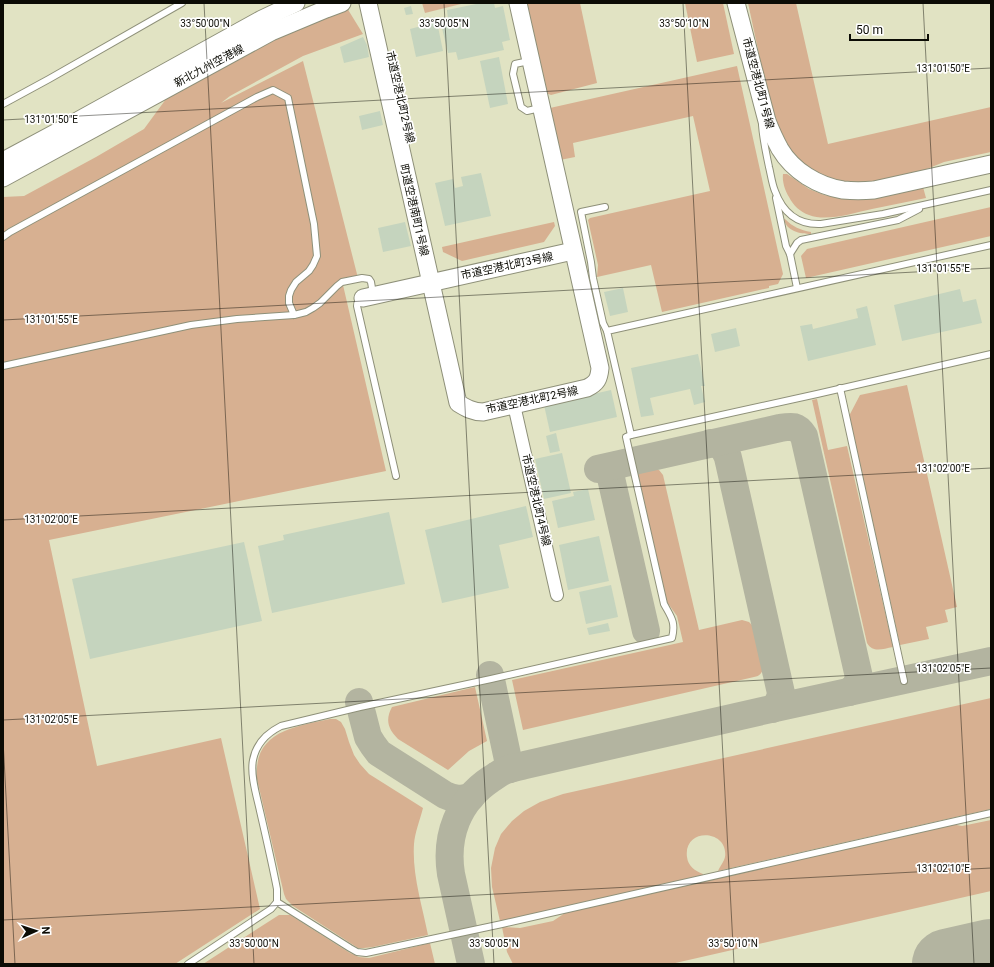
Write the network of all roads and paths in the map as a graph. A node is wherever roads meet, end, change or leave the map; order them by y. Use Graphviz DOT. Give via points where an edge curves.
graph roads {
  1 [pos="182,3"];
  2 [pos="296,3"];
  3 [pos="342,3"];
  4 [pos="368,3"];
  5 [pos="379,3"];
  6 [pos="518,3"];
  7 [pos="739,8"];
  8 [pos="759,93"];
  9 [pos="3,104"];
  10 [pos="75,131"];
  11 [pos="3,161"];
  12 [pos="991,164"];
  13 [pos="941,169"];
  14 [pos="3,178"];
  15 [pos="922,179"];
  16 [pos="991,190"];
  17 [pos="775,191"];
  18 [pos="926,205"];
  19 [pos="605,207"];
  20 [pos="3,237"];
  21 [pos="991,245"];
  22 [pos="573,251"];
  23 [pos="790,254"];
  24 [pos="435,282"];
  25 [pos="797,288"];
  26 [pos="369,297"];
  27 [pos="294,315"];
  28 [pos="607,331"];
  29 [pos="991,354"];
  30 [pos="3,366"];
  31 [pos="840,388"];
  32 [pos="514,404"];
  33 [pos="631,435"];
  34 [pos="396,476"];
  35 [pos="557,595"];
  36 [pos="904,681"];
  37 [pos="991,813"];
  38 [pos="277,902"];
  39 [pos="188,964"];
  1 -- 9 [label="lane"];
  2 -- 10 [label="street, 新北九州空港線" via="262,19"];
  3 -- 10 [label="street, 新北九州空港線" via="272,32"];
  4 -- 24 [label="street, 町道空港南町1号線"];
  5 -- 24 [label="street, 市道空港北町2号線"];
  6 -- 22 [label="street, 市道空港北町2号線"];
  7 -- 8 [label="street, 市道空港北町1号線"];
  8 -- 15 [label="street, 市道空港北町1号線" via="773,137 781,151 802,173 815,181 828,187 858,191"];
  8 -- 17 [label="lane" via="763,139"];
  10 -- 11 [label="street"];
  10 -- 14 [label="street"];
  12 -- 15 [label="street, 市道空港北町1号線"];
  13 -- 15 [label="lane"];
  16 -- 18 [label="lane"];
  17 -- 18 [label="lane" via="790,215 812,224"];
  17 -- 23 [label="lane" via="786,246"];
  18 -- 23 [label="lane" via="898,220 801,240"];
  19 -- 28 [label="lane" via="581,212 593,278"];
  20 -- 27 [label="lane" via="273,90 288,98 314,224 317,256 309,271 291,290 289,303"];
  21 -- 25 [label="lane"];
  22 -- 24 [label="street, 市道空港北町3号線"];
  22 -- 32 [label="street, 市道空港北町2号線" via="600,368 599,375 593,385 587,388"];
  23 -- 25 [label="lane"];
  24 -- 26 [label="street, 市道空港北町3号線"];
  24 -- 32 [label="street, 市道空港北町2号線" via="470,410 483,412"];
  25 -- 28 [label="lane"];
  26 -- 27 [label="lane" via="369,279 342,282 313,308"];
  26 -- 34 [label="lane" via="358,300 357,306"];
  27 -- 30 [label="lane" via="191,325"];
  28 -- 33 [label="lane"];
  29 -- 31 [label="lane"];
  31 -- 33 [label="lane"];
  31 -- 36 [label="lane"];
  32 -- 35 [label="street, 市道空港北町4号線"];
  33 -- 38 [label="lane" via="626,437 664,604 672,619 672,638 360,707 281,726 271,731 263,739 252,761 253,781 277,889"];
  37 -- 38 [label="lane" via="366,953 350,948"];
  38 -- 39 [label="lane" via="271,909"];
}
